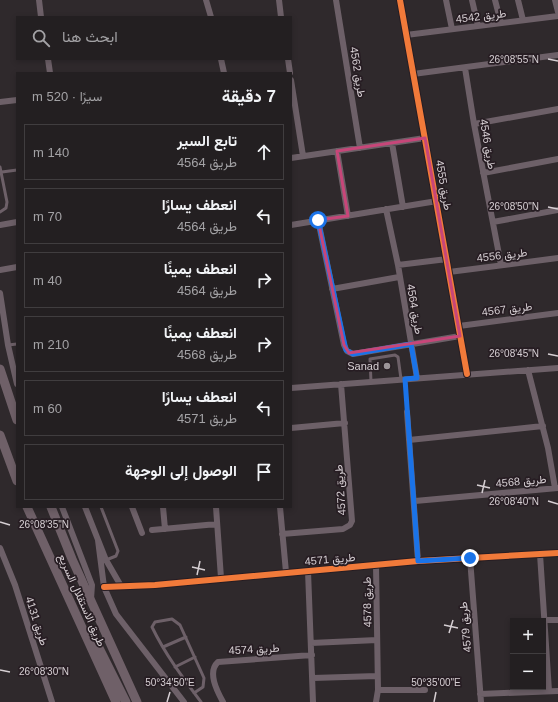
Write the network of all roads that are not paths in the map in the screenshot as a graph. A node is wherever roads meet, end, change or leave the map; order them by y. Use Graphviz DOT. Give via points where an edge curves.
graph roads {
  1 [pos="39,0"];
  2 [pos="206,0"];
  3 [pos="279,0"];
  4 [pos="336,0"];
  5 [pos="400,0"];
  6 [pos="446,0"];
  7 [pos="472,0"];
  8 [pos="495,0"];
  9 [pos="518,0"];
  10 [pos="555,0"];
  11 [pos="558,12"];
  12 [pos="41,16"];
  13 [pos="211,16"];
  14 [pos="281,16"];
  15 [pos="558,16"];
  16 [pos="523,20"];
  17 [pos="501,23"];
  18 [pos="478,26"];
  19 [pos="452,29"];
  20 [pos="406,35"];
  21 [pos="558,55"];
  22 [pos="48,60"];
  23 [pos="221,60"];
  24 [pos="288,60"];
  25 [pos="465,68"];
  26 [pos="50,72"];
  27 [pos="224,72"];
  28 [pos="290,72"];
  29 [pos="413,74"];
  30 [pos="292,87"];
  31 [pos="16,100"];
  32 [pos="0,102"];
  33 [pos="558,108"];
  34 [pos="474,124"];
  35 [pos="425,138"];
  36 [pos="392,143"];
  37 [pos="360,148"];
  38 [pos="337,151"];
  39 [pos="302,156"];
  40 [pos="292,158"];
  41 [pos="558,159"];
  42 [pos="0,166"];
  43 [pos="16,170"];
  44 [pos="2,172"];
  45 [pos="483,173"];
  46 [pos="437,201"];
  47 [pos="403,206"];
  48 [pos="386,209"];
  49 [pos="558,210"];
  50 [pos="0,212"];
  51 [pos="348,216"];
  52 [pos="318,220"];
  53 [pos="16,222"];
  54 [pos="493,222"];
  55 [pos="0,225"];
  56 [pos="292,225"];
  57 [pos="558,258"];
  58 [pos="446,259"];
  59 [pos="398,265"];
  60 [pos="501,265"];
  61 [pos="16,267"];
  62 [pos="0,270"];
  63 [pos="449,272"];
  64 [pos="399,277"];
  65 [pos="332,288"];
  66 [pos="0,293"];
  67 [pos="558,313"];
  68 [pos="458,326"];
  69 [pos="460,336"];
  70 [pos="16,344"];
  71 [pos="411,344"];
  72 [pos="8,345"];
  73 [pos="558,368"];
  74 [pos="0,369"];
  75 [pos="528,370"];
  76 [pos="467,374"];
  77 [pos="417,378"];
  78 [pos="403,379"];
  79 [pos="16,380"];
  80 [pos="371,382"];
  81 [pos="342,384"];
  82 [pos="292,388"];
  83 [pos="407,412"];
  84 [pos="16,417"];
  85 [pos="345,423"];
  86 [pos="543,426"];
  87 [pos="292,428"];
  88 [pos="0,435"];
  89 [pos="409,440"];
  90 [pos="16,478"];
  91 [pos="556,488"];
  92 [pos="415,501"];
  93 [pos="27,508"];
  94 [pos="51,508"];
  95 [pos="62,508"];
  96 [pos="85,508"];
  97 [pos="101,508"];
  98 [pos="132,508"];
  99 [pos="163,508"];
  100 [pos="216,508"];
  101 [pos="280,508"];
  102 [pos="217,524"];
  103 [pos="165,529"];
  104 [pos="152,530"];
  105 [pos="142,533"];
  106 [pos="282,534"];
  107 [pos="98,540"];
  108 [pos="0,548"];
  109 [pos="558,553"];
  110 [pos="540,554"];
  111 [pos="470,558"];
  112 [pos="106,560"];
  113 [pos="418,561"];
  114 [pos="376,565"];
  115 [pos="308,571"];
  116 [pos="286,572"];
  117 [pos="221,578"];
  118 [pos="121,586"];
  119 [pos="104,587"];
  120 [pos="92,599"];
  121 [pos="544,618"];
  122 [pos="546,620"];
  123 [pos="558,620"];
  124 [pos="81,626"];
  125 [pos="186,637"];
  126 [pos="377,640"];
  127 [pos="311,643"];
  128 [pos="163,647"];
  129 [pos="546,649"];
  130 [pos="312,655"];
  131 [pos="195,657"];
  132 [pos="175,667"];
  133 [pos="378,676"];
  134 [pos="312,678"];
  135 [pos="378,690"];
  136 [pos="425,690"];
  137 [pos="558,691"];
  138 [pos="549,692"];
  139 [pos="194,693"];
  140 [pos="480,694"];
  141 [pos="52,702"];
  142 [pos="116,702"];
  143 [pos="126,702"];
  144 [pos="137,702"];
  145 [pos="184,702"];
  146 [pos="201,702"];
  147 [pos="223,702"];
  148 [pos="314,702"];
  149 [pos="376,702"];
  150 [pos="481,702"];
  1 -- 12 [label="street"];
  2 -- 13 [label="street"];
  3 -- 14 [label="street"];
  4 -- 37 [label="street, طريق 4562"];
  5 -- 20 [label="street, طريق 4555"];
  6 -- 19 [label="street"];
  7 -- 18 [label="street"];
  8 -- 17 [label="street"];
  9 -- 16 [label="street"];
  10 -- 11 [label="street"];
  15 -- 16 [label="street, طريق 4542"];
  16 -- 17 [label="street, طريق 4542"];
  17 -- 18 [label="street, طريق 4542"];
  18 -- 19 [label="street, طريق 4542"];
  19 -- 20 [label="street, طريق 4542"];
  20 -- 29 [label="street, طريق 4555"];
  21 -- 25 [label="street"];
  22 -- 26 [label="street"];
  23 -- 27 [label="street"];
  24 -- 28 [label="street"];
  25 -- 29 [label="street"];
  25 -- 34 [label="street, طريق 4546"];
  29 -- 35 [label="street, طريق 4555"];
  30 -- 39 [label="street"];
  31 -- 32 [label="street"];
  33 -- 34 [label="street"];
  34 -- 45 [label="street, طريق 4546"];
  35 -- 36 [label="street"];
  35 -- 46 [label="street, طريق 4555"];
  36 -- 37 [label="street"];
  36 -- 47 [label="street"];
  37 -- 38 [label="street"];
  38 -- 39 [label="street"];
  38 -- 51 [label="street"];
  39 -- 40 [label="street"];
  41 -- 45 [label="street"];
  42 -- 44 [label="lane"];
  43 -- 44 [label="lane"];
  44 -- 50 [label="lane" via="7,202 6,208"];
  45 -- 54 [label="street, طريق 4546"];
  46 -- 47 [label="street"];
  46 -- 58 [label="street, طريق 4555"];
  47 -- 48 [label="street"];
  48 -- 51 [label="street"];
  48 -- 59 [label="street, طريق 4564"];
  49 -- 54 [label="street"];
  51 -- 52 [label="street"];
  52 -- 56 [label="street"];
  52 -- 65 [label="street, طريق 4564"];
  53 -- 55 [label="street"];
  54 -- 60 [label="street, طريق 4546"];
  57 -- 60 [label="street, طريق 4556"];
  58 -- 59 [label="street"];
  58 -- 63 [label="street, طريق 4555"];
  59 -- 64 [label="street, طريق 4564"];
  60 -- 63 [label="street, طريق 4556"];
  61 -- 62 [label="street"];
  63 -- 68 [label="street, طريق 4555"];
  64 -- 65 [label="street, طريق 4564"];
  64 -- 71 [label="street, طريق 4564"];
  65 -- 71 [label="street, طريق 4564" via="344,345 349,353"];
  66 -- 72 [label="street"];
  67 -- 68 [label="street, طريق 4567"];
  68 -- 69 [label="street, طريق 4555"];
  69 -- 71 [label="street, طريق 4564"];
  69 -- 76 [label="street, طريق 4555"];
  70 -- 72 [label="lane"];
  71 -- 77 [label="street, طريق 4564"];
  72 -- 79 [label="street"];
  73 -- 75 [label="street"];
  74 -- 84 [label="main road"];
  75 -- 76 [label="street"];
  75 -- 86 [label="street"];
  76 -- 77 [label="street"];
  77 -- 78 [label="street"];
  78 -- 80 [label="street"];
  78 -- 80 [label="lane" via="398,357 394,355 370,359"];
  80 -- 81 [label="street"];
  81 -- 82 [label="street"];
  81 -- 85 [label="street, طريق 4572"];
  83 -- 89 [label="street"];
  85 -- 87 [label="street"];
  85 -- 106 [label="street, طريق 4572" via="352,517 350,525 343,528"];
  86 -- 89 [label="street"];
  86 -- 91 [label="street"];
  88 -- 90 [label="main road"];
  89 -- 92 [label="street"];
  91 -- 92 [label="street, طريق 4568"];
  92 -- 113 [label="street"];
  93 -- 124 [label="main road, طريق الاستقلال السريع"];
  94 -- 120 [label="main road, طريق الاستقلال السريع"];
  95 -- 120 [label="street" via="92,585"];
  96 -- 107 [label="street"];
  97 -- 112 [label="lane" via="118,551 116,556"];
  98 -- 105 [label="street"];
  99 -- 103 [label="street"];
  100 -- 102 [label="street"];
  101 -- 106 [label="street"];
  102 -- 103 [label="street"];
  102 -- 117 [label="street"];
  103 -- 104 [label="street"];
  106 -- 116 [label="street"];
  107 -- 112 [label="street"];
  107 -- 119 [label="street"];
  108 -- 141 [label="street, طريق 4131"];
  109 -- 110 [label="street, طريق 4571"];
  110 -- 111 [label="street, طريق 4571"];
  110 -- 121 [label="street"];
  111 -- 113 [label="street, طريق 4571"];
  111 -- 140 [label="street, طريق 4579"];
  112 -- 118 [label="street"];
  113 -- 114 [label="street, طريق 4571"];
  114 -- 115 [label="street, طريق 4571"];
  114 -- 126 [label="street, طريق 4578"];
  115 -- 116 [label="street, طريق 4571"];
  115 -- 127 [label="street"];
  116 -- 117 [label="street, طريق 4571"];
  117 -- 118 [label="street, طريق 4571"];
  118 -- 119 [label="street, طريق 4571"];
  119 -- 145 [label="street" via="116,614"];
  120 -- 144 [label="main road, طريق الاستقلال السريع"];
  122 -- 123 [label="street"];
  124 -- 142 [label="main road, طريق الاستقلال السريع"];
  124 -- 143 [label="main road" via="97,644"];
  125 -- 128 [label="lane"];
  125 -- 128 [label="lane" via="174,620 155,622 152,627"];
  125 -- 131 [label="lane"];
  126 -- 127 [label="street, طريق 4578"];
  126 -- 133 [label="street, طريق 4578"];
  127 -- 130 [label="street"];
  128 -- 132 [label="lane"];
  129 -- 138 [label="street"];
  130 -- 134 [label="street"];
  130 -- 147 [label="street, طريق 4574" via="218,662 213,674"];
  131 -- 132 [label="lane"];
  131 -- 139 [label="lane" via="204,680 201,688"];
  132 -- 139 [label="lane"];
  133 -- 134 [label="street"];
  133 -- 135 [label="street, طريق 4578"];
  134 -- 148 [label="street"];
  135 -- 136 [label="street"];
  135 -- 149 [label="street, طريق 4578"];
  137 -- 138 [label="street"];
  138 -- 140 [label="street"];
  139 -- 146 [label="lane"];
  140 -- 150 [label="street, طريق 4579"];
}
